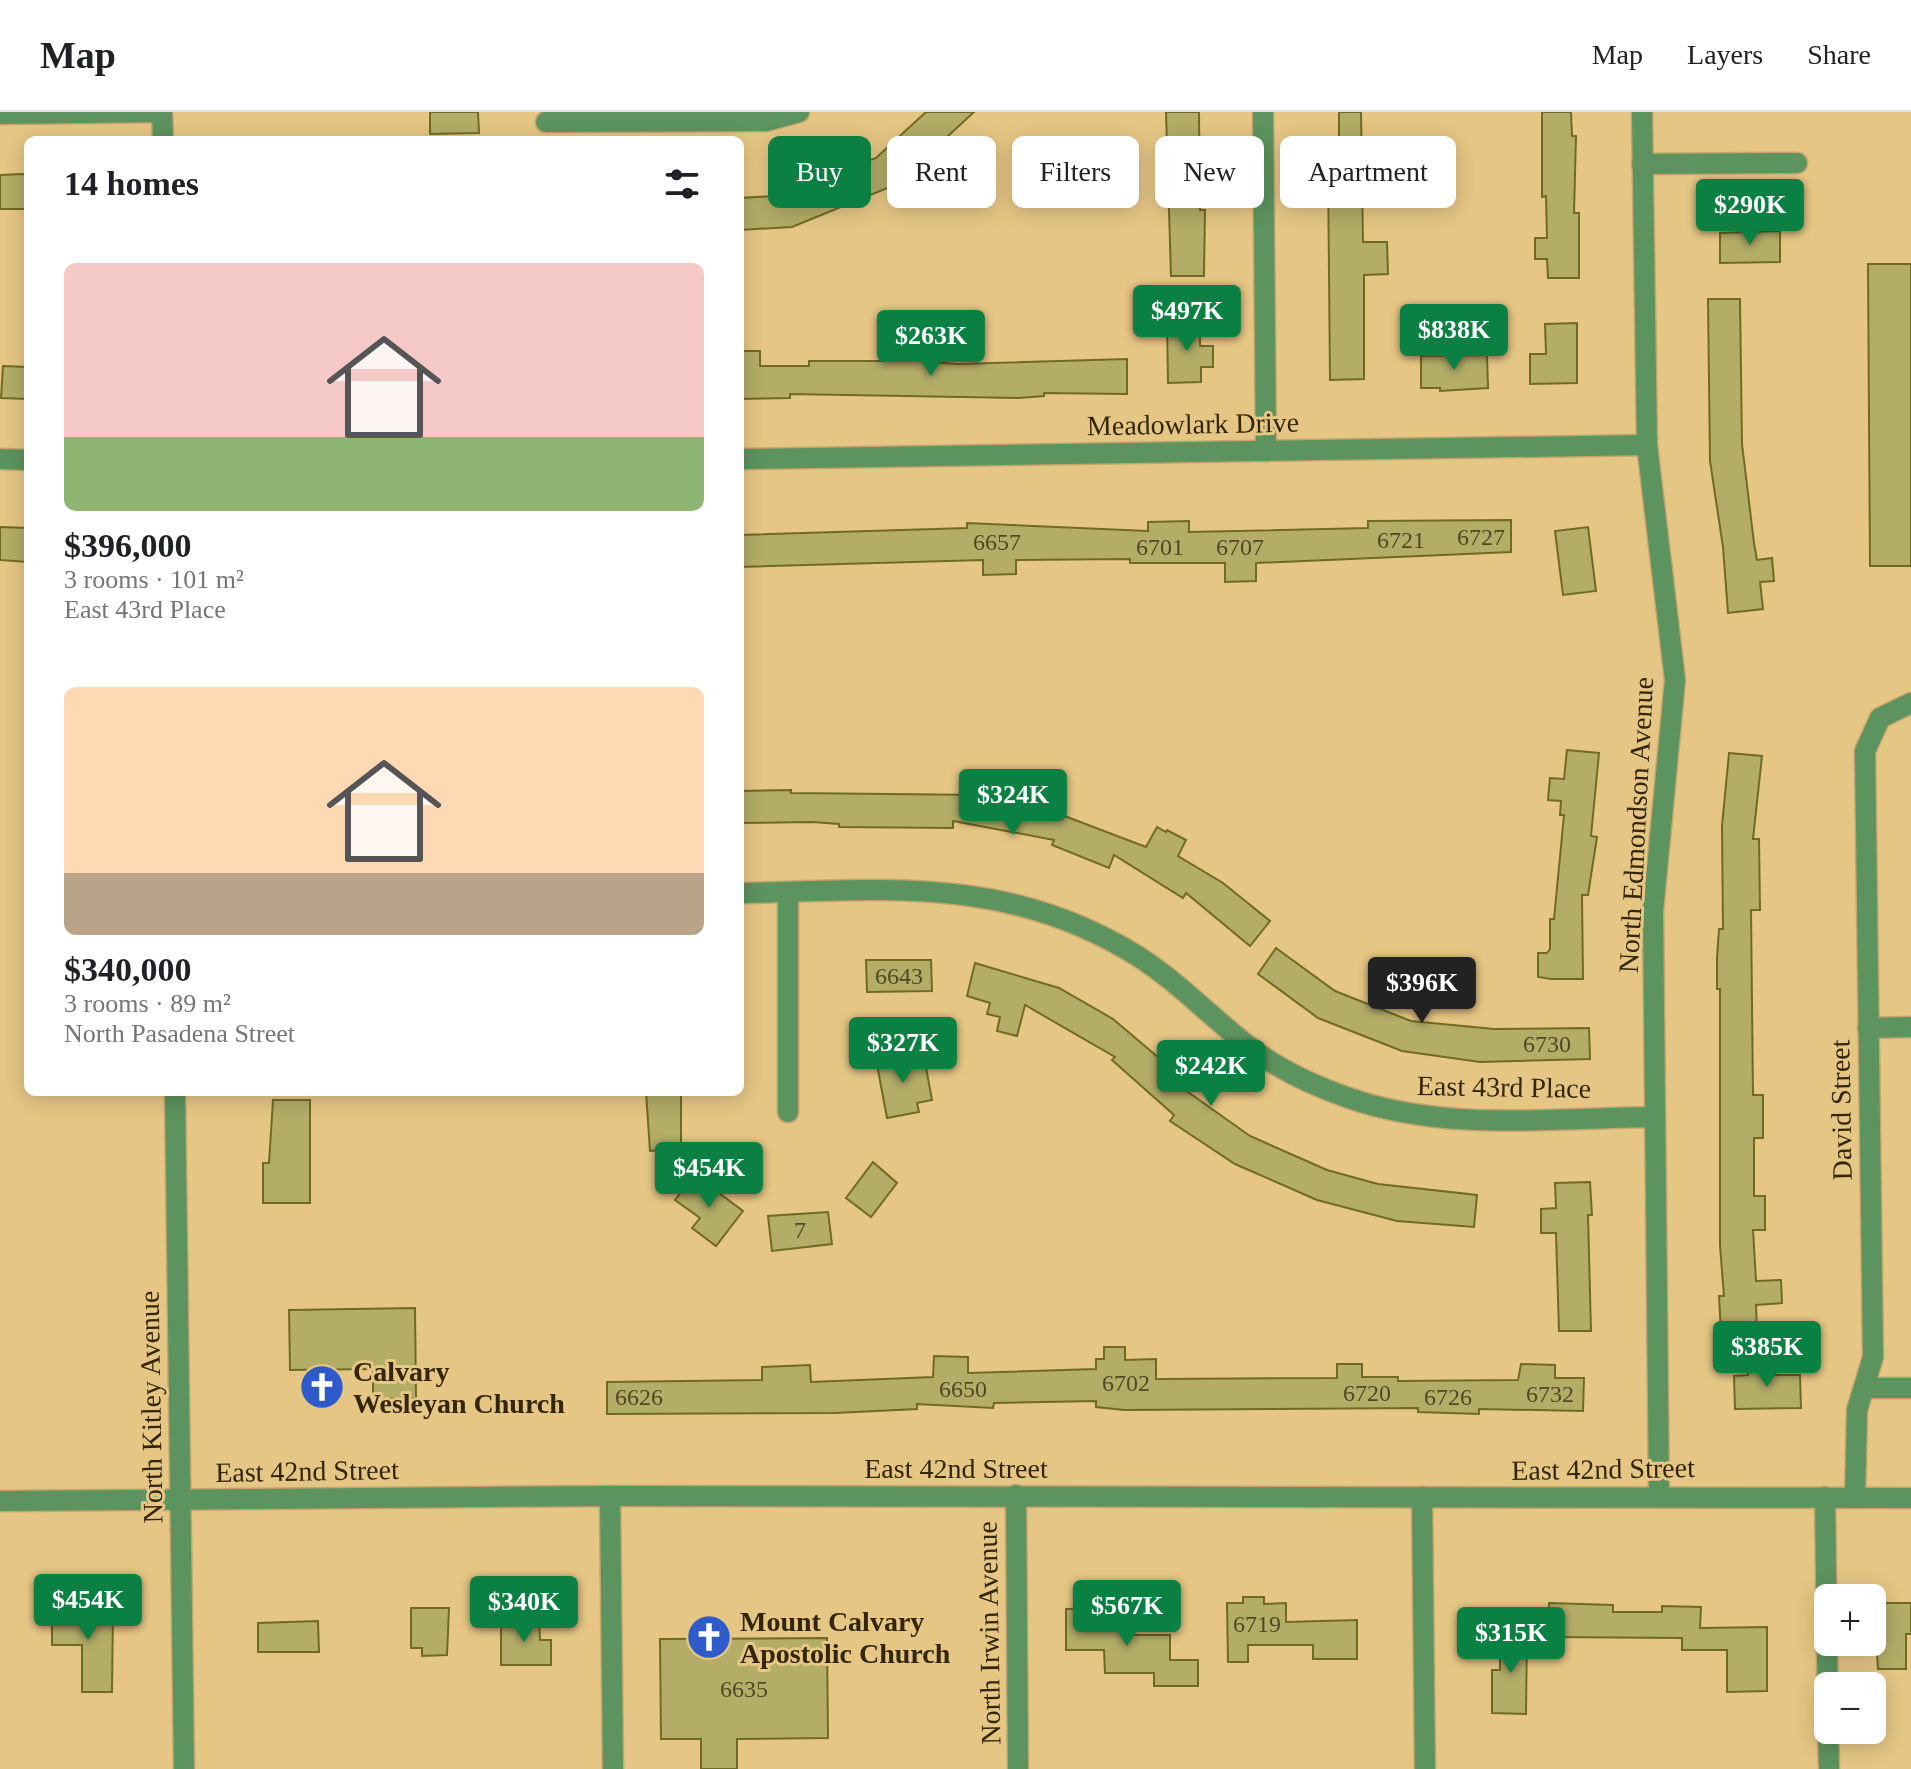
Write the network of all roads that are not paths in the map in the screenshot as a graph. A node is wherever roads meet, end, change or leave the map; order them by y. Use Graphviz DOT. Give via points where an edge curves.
graph roads {
  1 [pos="162,112"];
  2 [pos="799,112"];
  3 [pos="1263,112"];
  4 [pos="1642,112"];
  5 [pos="0,114"];
  6 [pos="546,125"];
  7 [pos="163,136"];
  8 [pos="1797,163"];
  9 [pos="1642,164"];
  10 [pos="1647,445"];
  11 [pos="1266,451"];
  12 [pos="0,459"];
  13 [pos="744,459"];
  14 [pos="24,460"];
  15 [pos="1911,703"];
  16 [pos="788,892"];
  17 [pos="744,893"];
  18 [pos="1911,1027"];
  19 [pos="1868,1028"];
  20 [pos="175,1096"];
  21 [pos="788,1112"];
  22 [pos="1655,1117"];
  23 [pos="1865,1388"];
  24 [pos="1911,1388"];
  25 [pos="1016,1495"];
  26 [pos="1659,1495"];
  27 [pos="610,1496"];
  28 [pos="1422,1497"];
  29 [pos="1825,1497"];
  30 [pos="1855,1498"];
  31 [pos="1911,1498"];
  32 [pos="180,1500"];
  33 [pos="0,1501"];
  34 [pos="1827,1672"];
  35 [pos="1828,1744"];
  36 [pos="184,1769"];
  37 [pos="613,1769"];
  38 [pos="1018,1769"];
  39 [pos="1425,1769"];
  40 [pos="1829,1769"];
  1 -- 5 [label="street"];
  1 -- 7 [label="street"];
  2 -- 6 [label="street" via="766,121"];
  3 -- 11 [label="street"];
  4 -- 9 [label="street, North Edmondson Avenue"];
  8 -- 9 [label="street"];
  9 -- 10 [label="street, North Edmondson Avenue"];
  10 -- 11 [label="street, Meadowlark Drive"];
  10 -- 22 [label="street, North Edmondson Avenue" via="1675,680 1653,911"];
  11 -- 13 [label="street, Meadowlark Drive"];
  12 -- 14 [label="street"];
  15 -- 19 [label="street, David Street" via="1877,722 1864,759"];
  16 -- 17 [label="street, East 43rd Place"];
  16 -- 21 [label="street"];
  16 -- 22 [label="street, East 43rd Place" via="954,892 1015,903 1075,923 1162,973 1250,1048 1283,1068 1390,1110 1454,1119"];
  18 -- 19 [label="street"];
  19 -- 23 [label="street, David Street" via="1873,1357"];
  20 -- 32 [label="street, North Kitley Avenue"];
  22 -- 26 [label="street, North Edmondson Avenue"];
  23 -- 24 [label="street"];
  23 -- 30 [label="street, David Street" via="1857,1410"];
  25 -- 27 [label="street, East 42nd Street"];
  25 -- 28 [label="street, East 42nd Street"];
  25 -- 38 [label="street, North Irwin Avenue"];
  26 -- 28 [label="street, East 42nd Street"];
  26 -- 29 [label="street, East 42nd Street"];
  27 -- 32 [label="street, East 42nd Street"];
  27 -- 37 [label="street"];
  28 -- 39 [label="street"];
  29 -- 30 [label="street, East 42nd Street"];
  29 -- 34 [label="street"];
  30 -- 31 [label="street, East 42nd Street"];
  32 -- 33 [label="street, East 42nd Street"];
  32 -- 36 [label="street, North Kitley Avenue"];
  35 -- 40 [label="street"];
}
